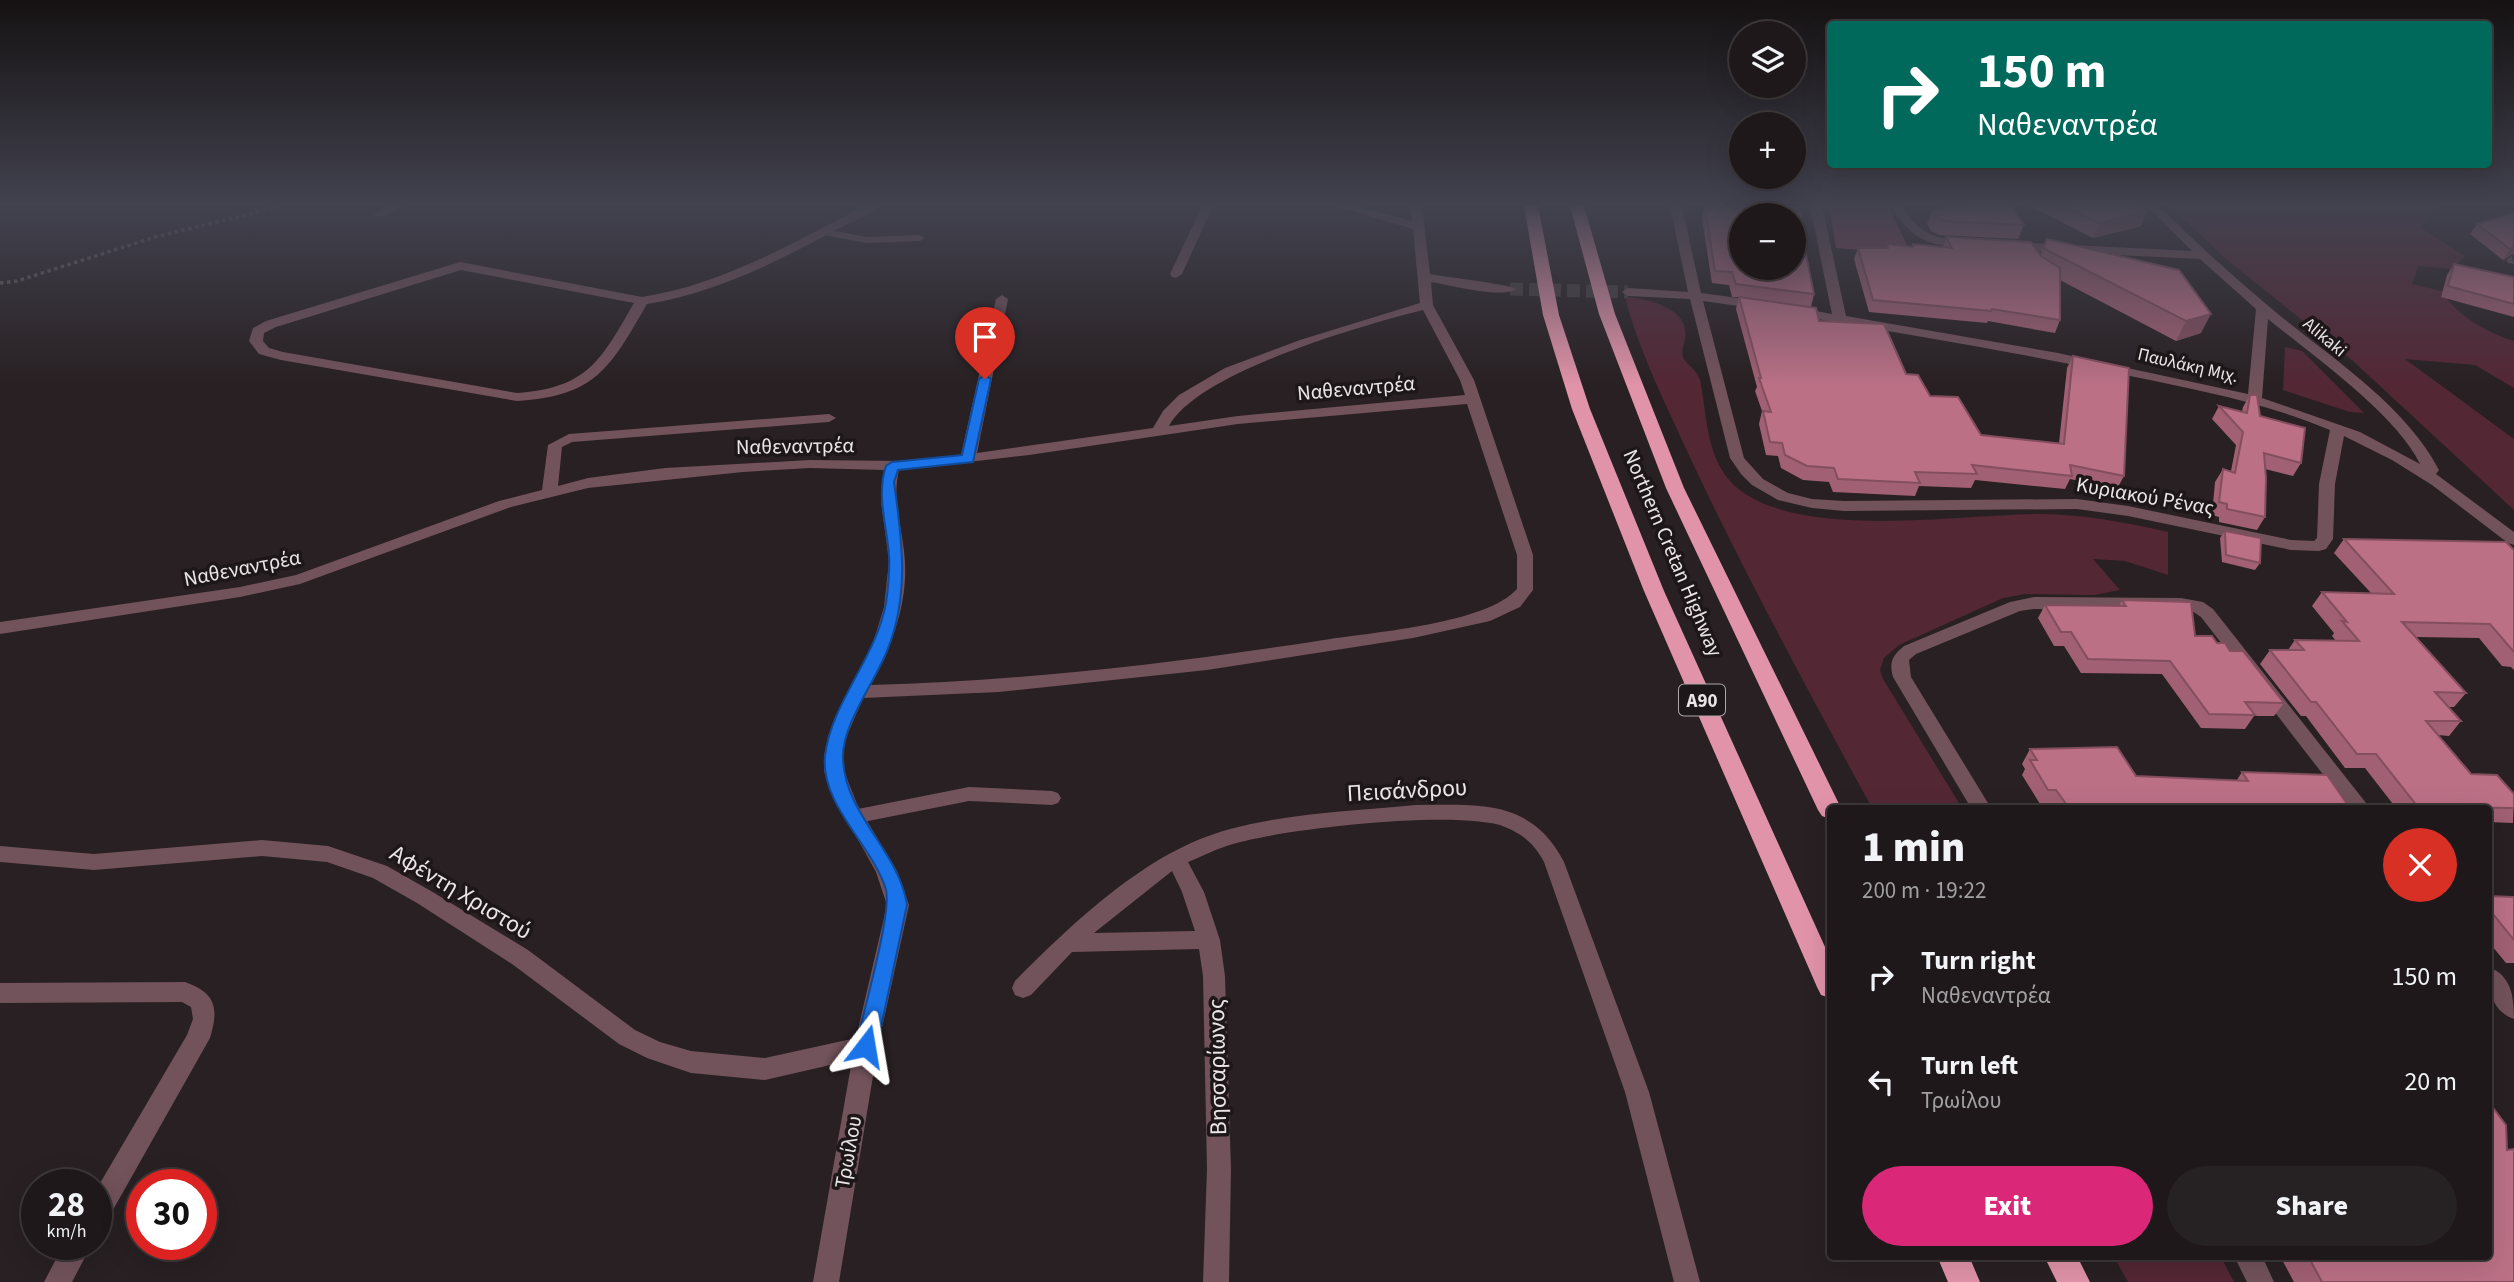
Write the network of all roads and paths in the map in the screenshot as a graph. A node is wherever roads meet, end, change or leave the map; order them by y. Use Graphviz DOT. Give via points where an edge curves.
graph roads {
  1 [pos="66,266"];
  2 [pos="753,266"];
  3 [pos="1180,266"];
  4 [pos="1423,266"];
  5 [pos="1542,266"];
  6 [pos="1594,266"];
  7 [pos="1689,266"];
  8 [pos="1829,266"];
  9 [pos="2213,266"];
  10 [pos="1176,274"];
  11 [pos="1425,277"];
  12 [pos="0,283"];
  13 [pos="1510,289"];
  14 [pos="1628,292"];
  15 [pos="1695,296"];
  16 [pos="1002,299"];
  17 [pos="642,301"];
  18 [pos="1427,305"];
  19 [pos="2262,308"];
  20 [pos="1840,318"];
  21 [pos="1474,399"];
  22 [pos="2255,401"];
  23 [pos="830,418"];
  24 [pos="2338,428"];
  25 [pos="1158,432"];
  26 [pos="968,459"];
  27 [pos="892,466"];
  28 [pos="2428,475"];
  29 [pos="550,491"];
  30 [pos="2514,540"];
  31 [pos="0,628"];
  32 [pos="860,692"];
  33 [pos="1052,798"];
  34 [pos="1828,805"];
  35 [pos="1979,805"];
  36 [pos="2358,805"];
  37 [pos="853,817"];
  38 [pos="0,854"];
  39 [pos="1176,858"];
  40 [pos="1209,940"];
  41 [pos="1067,943"];
  42 [pos="1827,980"];
  43 [pos="2492,981"];
  44 [pos="1023,988"];
  45 [pos="0,993"];
  46 [pos="2514,1009"];
  47 [pos="866,1046"];
  48 [pos="112,1187"];
  49 [pos="70,1260"];
  50 [pos="1955,1260"];
  51 [pos="2062,1260"];
  52 [pos="2249,1260"];
  53 [pos="57,1282"];
  54 [pos="826,1282"];
  55 [pos="1216,1282"];
  56 [pos="1686,1282"];
  57 [pos="1964,1282"];
  58 [pos="2074,1282"];
  59 [pos="2261,1282"];
  1 -- 12 [label="path"];
  2 -- 17 [label="street" via="680,295"];
  3 -- 10 [label="street"];
  4 -- 11 [label="street"];
  5 -- 42 [label="highway, Northern Cretan Highway / Α90" via="1551,315 1581,409 1654,591"];
  6 -- 34 [label="highway, Northern Cretan Highway" via="1607,314 1664,462"];
  7 -- 15 [label="street"];
  8 -- 20 [label="street"];
  9 -- 19 [label="street, Alikaki"];
  11 -- 13 [label="street"];
  11 -- 18 [label="street"];
  14 -- 15 [label="street, Παυλάκη Μιχ."];
  15 -- 20 [label="street, Παυλάκη Μιχ."];
  15 -- 24 [label="street, Κυριακού Ρένας" via="1732,444 1744,470 1761,486 1797,501 1827,506 2025,503 2103,507 2313,547 2325,539 2327,484"];
  16 -- 26 [label="street"];
  17 -- 17 [label="street" via="460,266 271,324 258,331 256,341 268,352 292,358 538,397 589,378 605,363"];
  18 -- 21 [label="street"];
  18 -- 25 [label="street" via="1367,321 1228,372 1170,411"];
  19 -- 22 [label="street"];
  19 -- 28 [label="street, Alikaki" via="2403,430 2429,464"];
  20 -- 22 [label="street, Παυλάκη Μιχ." via="2095,364"];
  21 -- 25 [label="street, Ναθεναντρέα" via="1238,420"];
  21 -- 32 [label="street" via="1520,537 1527,573 1521,597 1502,610 1413,632 1152,671 948,690"];
  22 -- 24 [label="street, Παυλάκη Μιχ."];
  23 -- 29 [label="street" via="569,438 555,444"];
  24 -- 28 [label="street, Παυλάκη Μιχ."];
  25 -- 26 [label="street, Ναθεναντρέα"];
  26 -- 27 [label="street, Ναθεναντρέα"];
  27 -- 29 [label="street, Ναθεναντρέα" via="810,464 690,471"];
  27 -- 32 [label="street, Τρωίλου" via="887,482 897,558 893,604 885,637"];
  28 -- 30 [label="street, Παυλάκη Μιχ."];
  29 -- 31 [label="street, Ναθεναντρέα" via="300,579"];
  32 -- 37 [label="street, Τρωίλου" via="844,719 834,757 838,783"];
  33 -- 37 [label="lane" via="958,796"];
  35 -- 36 [label="street" via="1902,677 1901,658 1910,650 2016,606 2048,603 2197,606 2205,611"];
  37 -- 47 [label="street, Τρωίλου" via="888,874 898,905"];
  38 -- 47 [label="street, Αφέντη Χριστού" via="94,862 262,848 328,854 398,881 520,957 627,1037 667,1056 715,1066 765,1069"];
  39 -- 40 [label="street, Βησσαρίωνος" via="1194,892"];
  39 -- 41 [label="street, Πεισάνδρου"];
  39 -- 56 [label="street, Πεισάνδρου" via="1231,836 1267,828 1415,813 1490,814 1531,831 1554,862 1637,1093"];
  40 -- 41 [label="street"];
  40 -- 55 [label="street, Βησσαρίωνος" via="1218,1091"];
  41 -- 44 [label="street, Πεισάνδρου"];
  43 -- 46 [label="street"];
  45 -- 48 [label="street" via="185,992 197,996 204,1008 198,1038"];
  47 -- 54 [label="street, Τρωίλου"];
  49 -- 53 [label="street"];
  50 -- 57 [label="highway"];
  51 -- 58 [label="highway"];
  52 -- 59 [label="street"];
}
